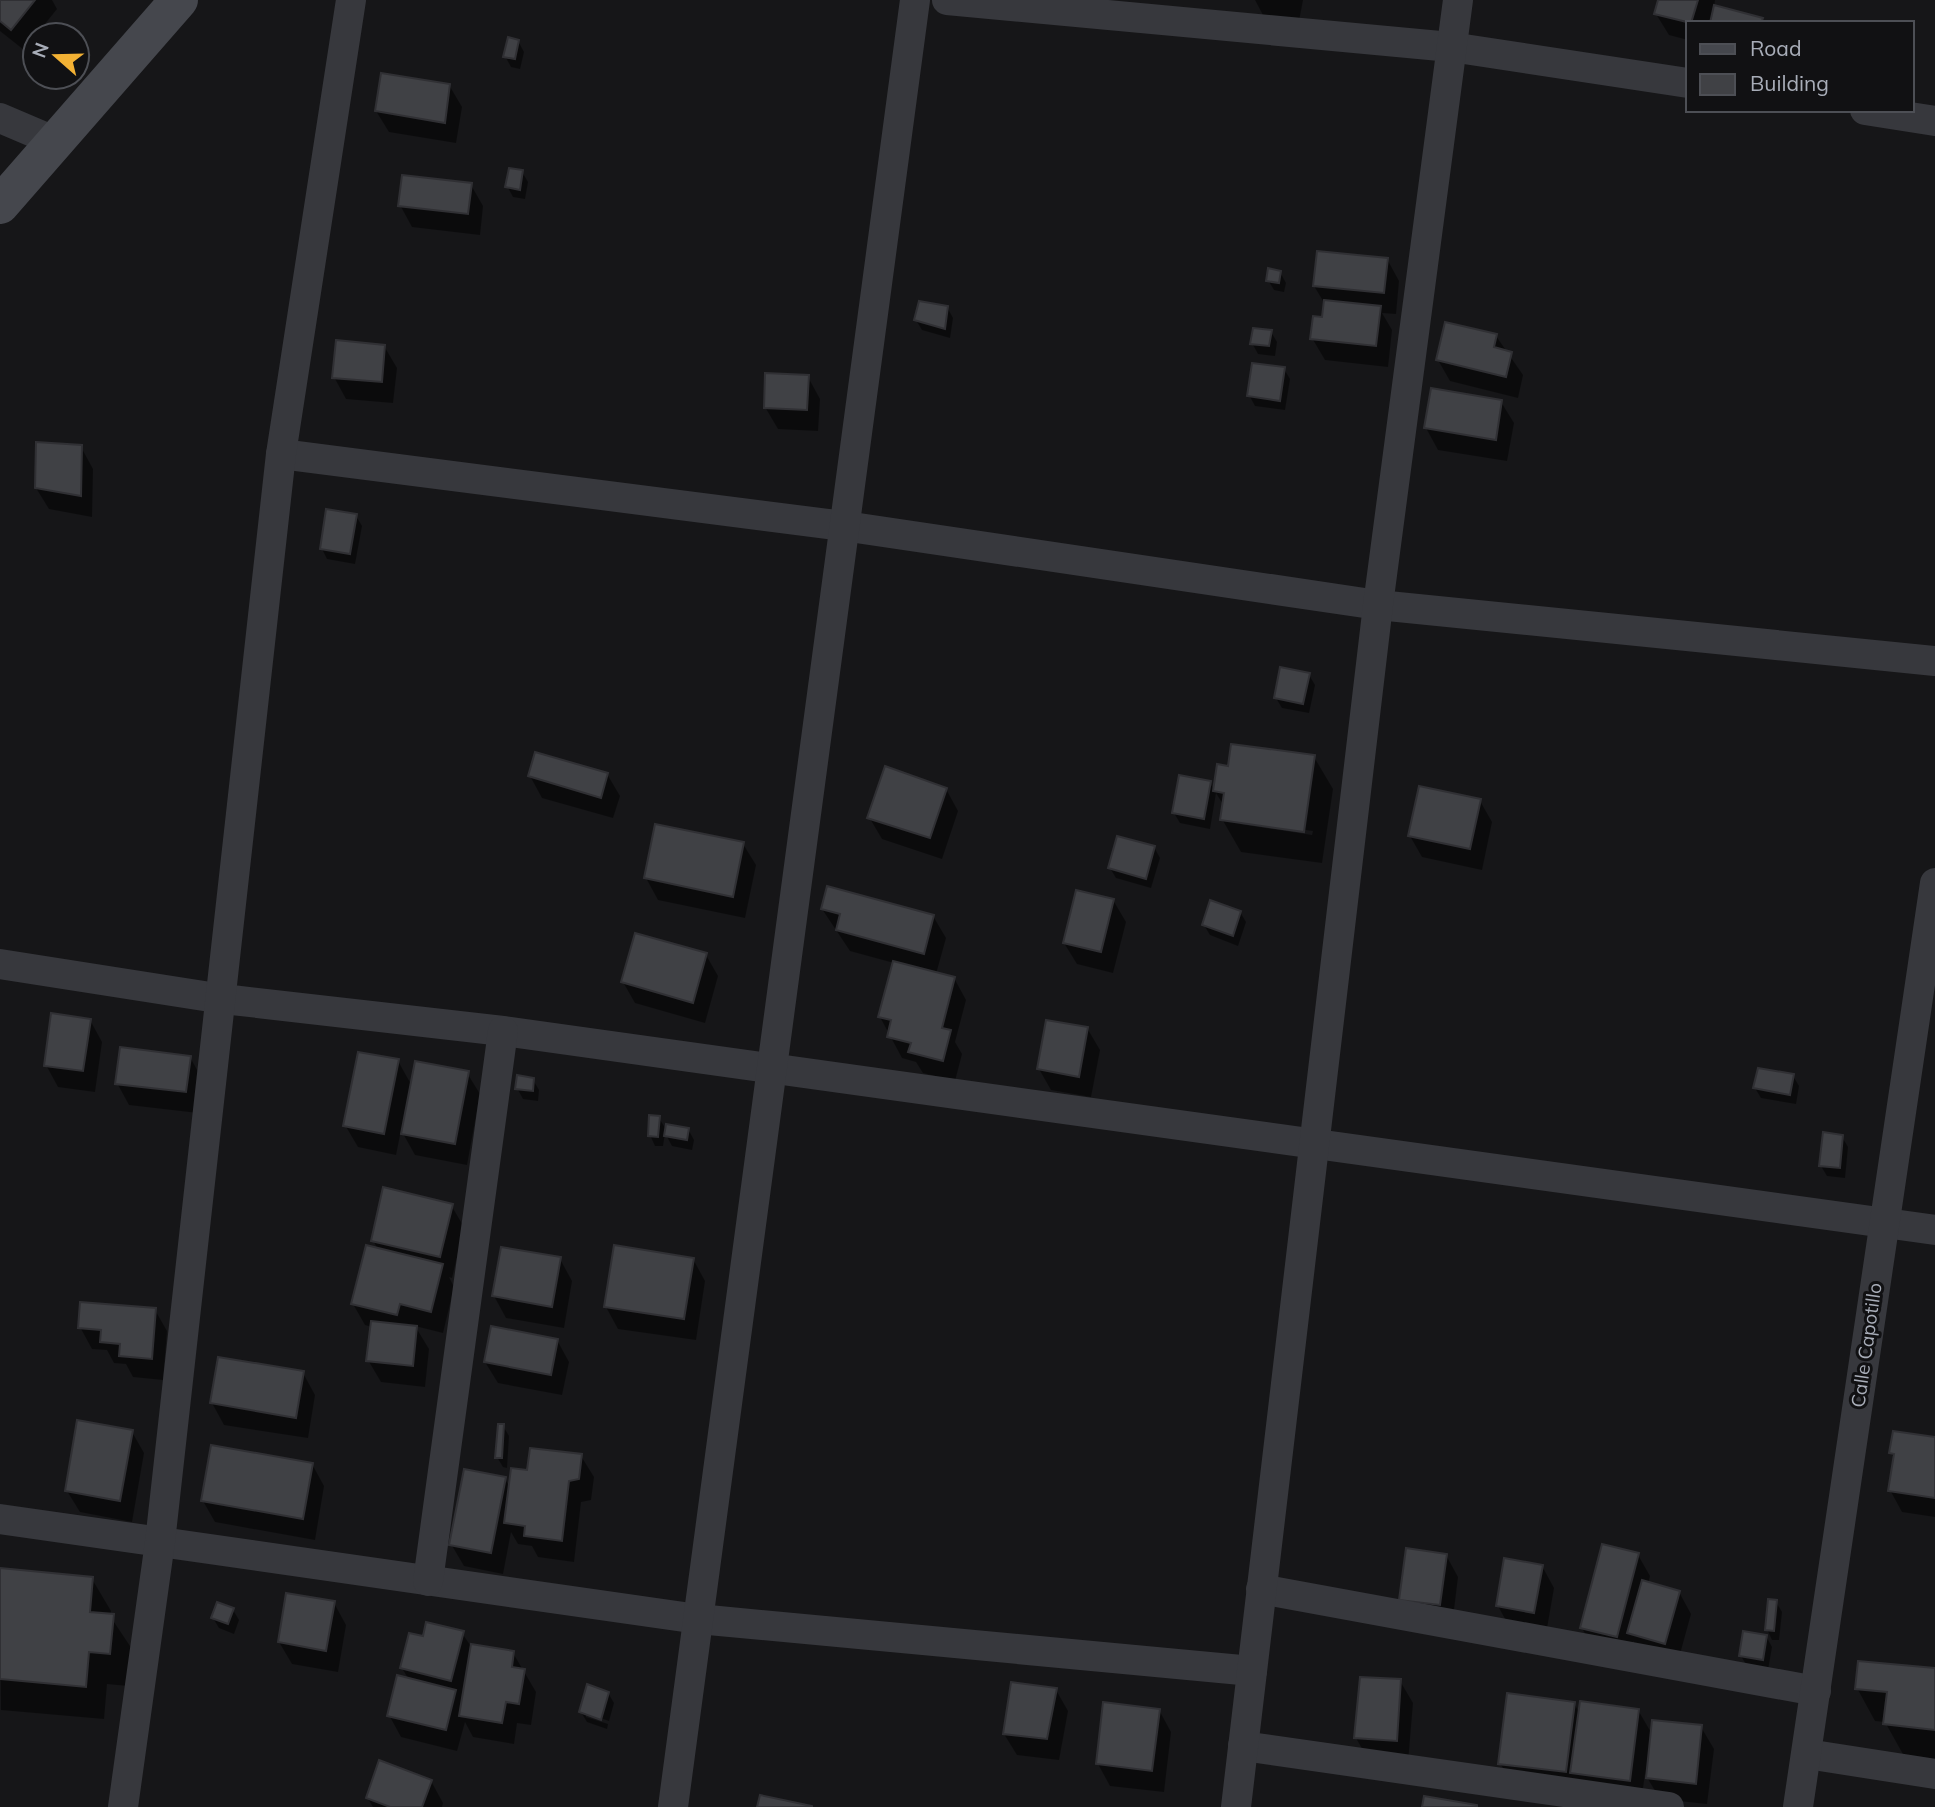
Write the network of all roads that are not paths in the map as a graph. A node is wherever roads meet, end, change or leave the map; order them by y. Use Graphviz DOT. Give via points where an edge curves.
graph roads {
  1 [pos="180,0"];
  2 [pos="351,0"];
  3 [pos="915,0"];
  4 [pos="947,0"];
  5 [pos="1458,0"];
  6 [pos="1451,47"];
  7 [pos="1686,83"];
  8 [pos="1878,112"];
  9 [pos="0,118"];
  10 [pos="1935,121"];
  11 [pos="54,141"];
  12 [pos="0,205"];
  13 [pos="281,454"];
  14 [pos="844,526"];
  15 [pos="1378,605"];
  16 [pos="1935,661"];
  17 [pos="1935,883"];
  18 [pos="0,964"];
  19 [pos="223,999"];
  20 [pos="503,1031"];
  21 [pos="771,1069"];
  22 [pos="1313,1146"];
  23 [pos="1884,1222"];
  24 [pos="1935,1230"];
  25 [pos="0,1519"];
  26 [pos="160,1542"];
  27 [pos="428,1581"];
  28 [pos="1261,1589"];
  29 [pos="698,1619"];
  30 [pos="1252,1671"];
  31 [pos="1816,1690"];
  32 [pos="1243,1746"];
  33 [pos="1807,1754"];
  34 [pos="1935,1774"];
  35 [pos="123,1807"];
  36 [pos="673,1807"];
  37 [pos="1236,1807"];
  38 [pos="1669,1807"];
  39 [pos="1798,1807"];
  1 -- 11 [label="main road"];
  2 -- 13 [label="street"];
  3 -- 14 [label="street"];
  4 -- 6 [label="street"];
  5 -- 6 [label="street"];
  6 -- 7 [label="street"];
  6 -- 15 [label="street"];
  8 -- 10 [label="street"];
  9 -- 11 [label="street"];
  11 -- 12 [label="main road"];
  13 -- 14 [label="street"];
  13 -- 19 [label="street"];
  14 -- 15 [label="street"];
  14 -- 21 [label="street"];
  15 -- 16 [label="street"];
  15 -- 22 [label="street"];
  17 -- 23 [label="street, Calle Capotillo"];
  18 -- 19 [label="street"];
  19 -- 20 [label="street"];
  19 -- 26 [label="street"];
  20 -- 21 [label="street"];
  20 -- 27 [label="street"];
  21 -- 22 [label="street"];
  21 -- 29 [label="street"];
  22 -- 23 [label="street"];
  22 -- 28 [label="street"];
  23 -- 24 [label="street"];
  23 -- 31 [label="street, Calle Capotillo"];
  25 -- 26 [label="street"];
  26 -- 27 [label="street"];
  26 -- 35 [label="street"];
  27 -- 29 [label="street"];
  28 -- 30 [label="street"];
  28 -- 31 [label="street"];
  29 -- 30 [label="street"];
  29 -- 36 [label="street"];
  30 -- 32 [label="street"];
  31 -- 33 [label="street, Calle Capotillo"];
  32 -- 37 [label="street"];
  32 -- 38 [label="street"];
  33 -- 34 [label="street"];
  33 -- 39 [label="street, Calle Capotillo"];
}
